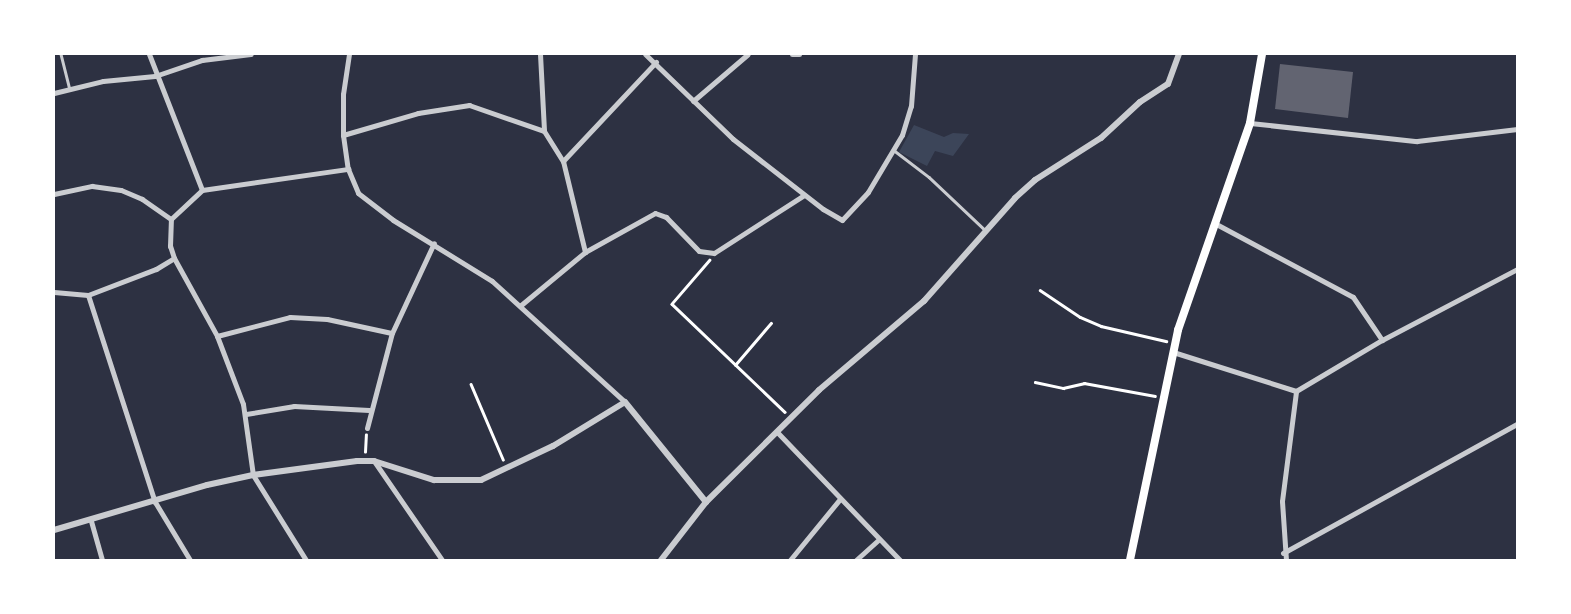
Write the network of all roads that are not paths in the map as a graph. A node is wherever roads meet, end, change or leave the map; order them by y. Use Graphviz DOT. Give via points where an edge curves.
graph roads {
  1 [pos="61,54"];
  2 [pos="149,54"];
  3 [pos="251,54"];
  4 [pos="348,54"];
  5 [pos="540,54"];
  6 [pos="645,54"];
  7 [pos="748,54"];
  8 [pos="793,54"];
  9 [pos="799,54"];
  10 [pos="915,54"];
  11 [pos="1179,54"];
  12 [pos="1262,54"];
  13 [pos="656,62"];
  14 [pos="155,76"];
  15 [pos="70,89"];
  16 [pos="54,93"];
  17 [pos="693,102"];
  18 [pos="1250,123"];
  19 [pos="1517,129"];
  20 [pos="544,131"];
  21 [pos="343,135"];
  22 [pos="895,151"];
  23 [pos="563,161"];
  24 [pos="348,169"];
  25 [pos="202,190"];
  26 [pos="54,194"];
  27 [pos="804,195"];
  28 [pos="171,220"];
  29 [pos="1218,225"];
  30 [pos="986,231"];
  31 [pos="434,243"];
  32 [pos="584,252"];
  33 [pos="174,258"];
  34 [pos="1517,269"];
  35 [pos="54,292"];
  36 [pos="88,295"];
  37 [pos="521,305"];
  38 [pos="392,333"];
  39 [pos="217,336"];
  40 [pos="1382,340"];
  41 [pos="1173,352"];
  42 [pos="1296,391"];
  43 [pos="625,402"];
  44 [pos="369,410"];
  45 [pos="246,414"];
  46 [pos="1517,424"];
  47 [pos="367,428"];
  48 [pos="778,433"];
  49 [pos="374,461"];
  50 [pos="253,474"];
  51 [pos="840,499"];
  52 [pos="155,502"];
  53 [pos="706,502"];
  54 [pos="91,521"];
  55 [pos="54,530"];
  56 [pos="879,539"];
  57 [pos="1283,553"];
  58 [pos="102,560"];
  59 [pos="190,560"];
  60 [pos="306,560"];
  61 [pos="442,560"];
  62 [pos="661,560"];
  63 [pos="790,560"];
  64 [pos="856,560"];
  65 [pos="900,560"];
  66 [pos="1130,560"];
  67 [pos="1286,560"];
  1 -- 15 [label="lane"];
  2 -- 14 [label="street"];
  3 -- 14 [label="street" via="202,60"];
  4 -- 21 [label="street" via="343,94"];
  5 -- 20 [label="street"];
  6 -- 13 [label="street"];
  7 -- 17 [label="street"];
  8 -- 9 [label="street"];
  10 -- 22 [label="street" via="911,106"];
  11 -- 30 [label="street" via="1168,84 1140,102 1091,145 1035,180"];
  12 -- 18 [label="main road"];
  13 -- 17 [label="street"];
  13 -- 23 [label="street"];
  14 -- 15 [label="street" via="103,81"];
  14 -- 25 [label="street"];
  15 -- 16 [label="street"];
  17 -- 27 [label="street" via="733,139"];
  18 -- 19 [label="street" via="1417,141"];
  18 -- 29 [label="main road"];
  20 -- 21 [label="street" via="469,105 418,113"];
  20 -- 23 [label="street"];
  21 -- 24 [label="street"];
  22 -- 27 [label="street" via="848,216 838,219"];
  22 -- 30 [label="lane" via="929,177"];
  23 -- 32 [label="street"];
  24 -- 25 [label="street"];
  24 -- 31 [label="street" via="352,184 366,201"];
  25 -- 28 [label="street"];
  26 -- 28 [label="street" via="92,186 121,190 142,199"];
  27 -- 32 [label="street" via="716,252 698,251 666,217 655,213"];
  28 -- 33 [label="street"];
  29 -- 40 [label="street" via="1353,297"];
  29 -- 41 [label="main road" via="1189,296"];
  30 -- 48 [label="street" via="924,301 850,362"];
  31 -- 37 [label="street"];
  31 -- 38 [label="street"];
  32 -- 37 [label="street"];
  33 -- 36 [label="street" via="156,269"];
  33 -- 39 [label="street"];
  34 -- 40 [label="street"];
  35 -- 36 [label="street"];
  36 -- 52 [label="street"];
  37 -- 43 [label="street"];
  38 -- 39 [label="street" via="327,319 290,317"];
  38 -- 44 [label="street"];
  39 -- 45 [label="street"];
  40 -- 42 [label="street"];
  41 -- 42 [label="street"];
  41 -- 66 [label="main road"];
  42 -- 57 [label="street" via="1282,501"];
  43 -- 49 [label="street" via="507,470 481,480 434,480"];
  43 -- 53 [label="street"];
  44 -- 45 [label="street" via="294,406"];
  44 -- 47 [label="street"];
  45 -- 50 [label="street"];
  46 -- 57 [label="street"];
  48 -- 51 [label="street"];
  48 -- 53 [label="street"];
  49 -- 50 [label="street"];
  49 -- 61 [label="street"];
  50 -- 52 [label="street"];
  50 -- 60 [label="street"];
  51 -- 56 [label="street"];
  51 -- 63 [label="street"];
  52 -- 54 [label="street"];
  52 -- 59 [label="street"];
  53 -- 62 [label="street"];
  54 -- 55 [label="street"];
  54 -- 58 [label="street"];
  56 -- 64 [label="street"];
  56 -- 65 [label="street"];
  57 -- 67 [label="street"];
}
